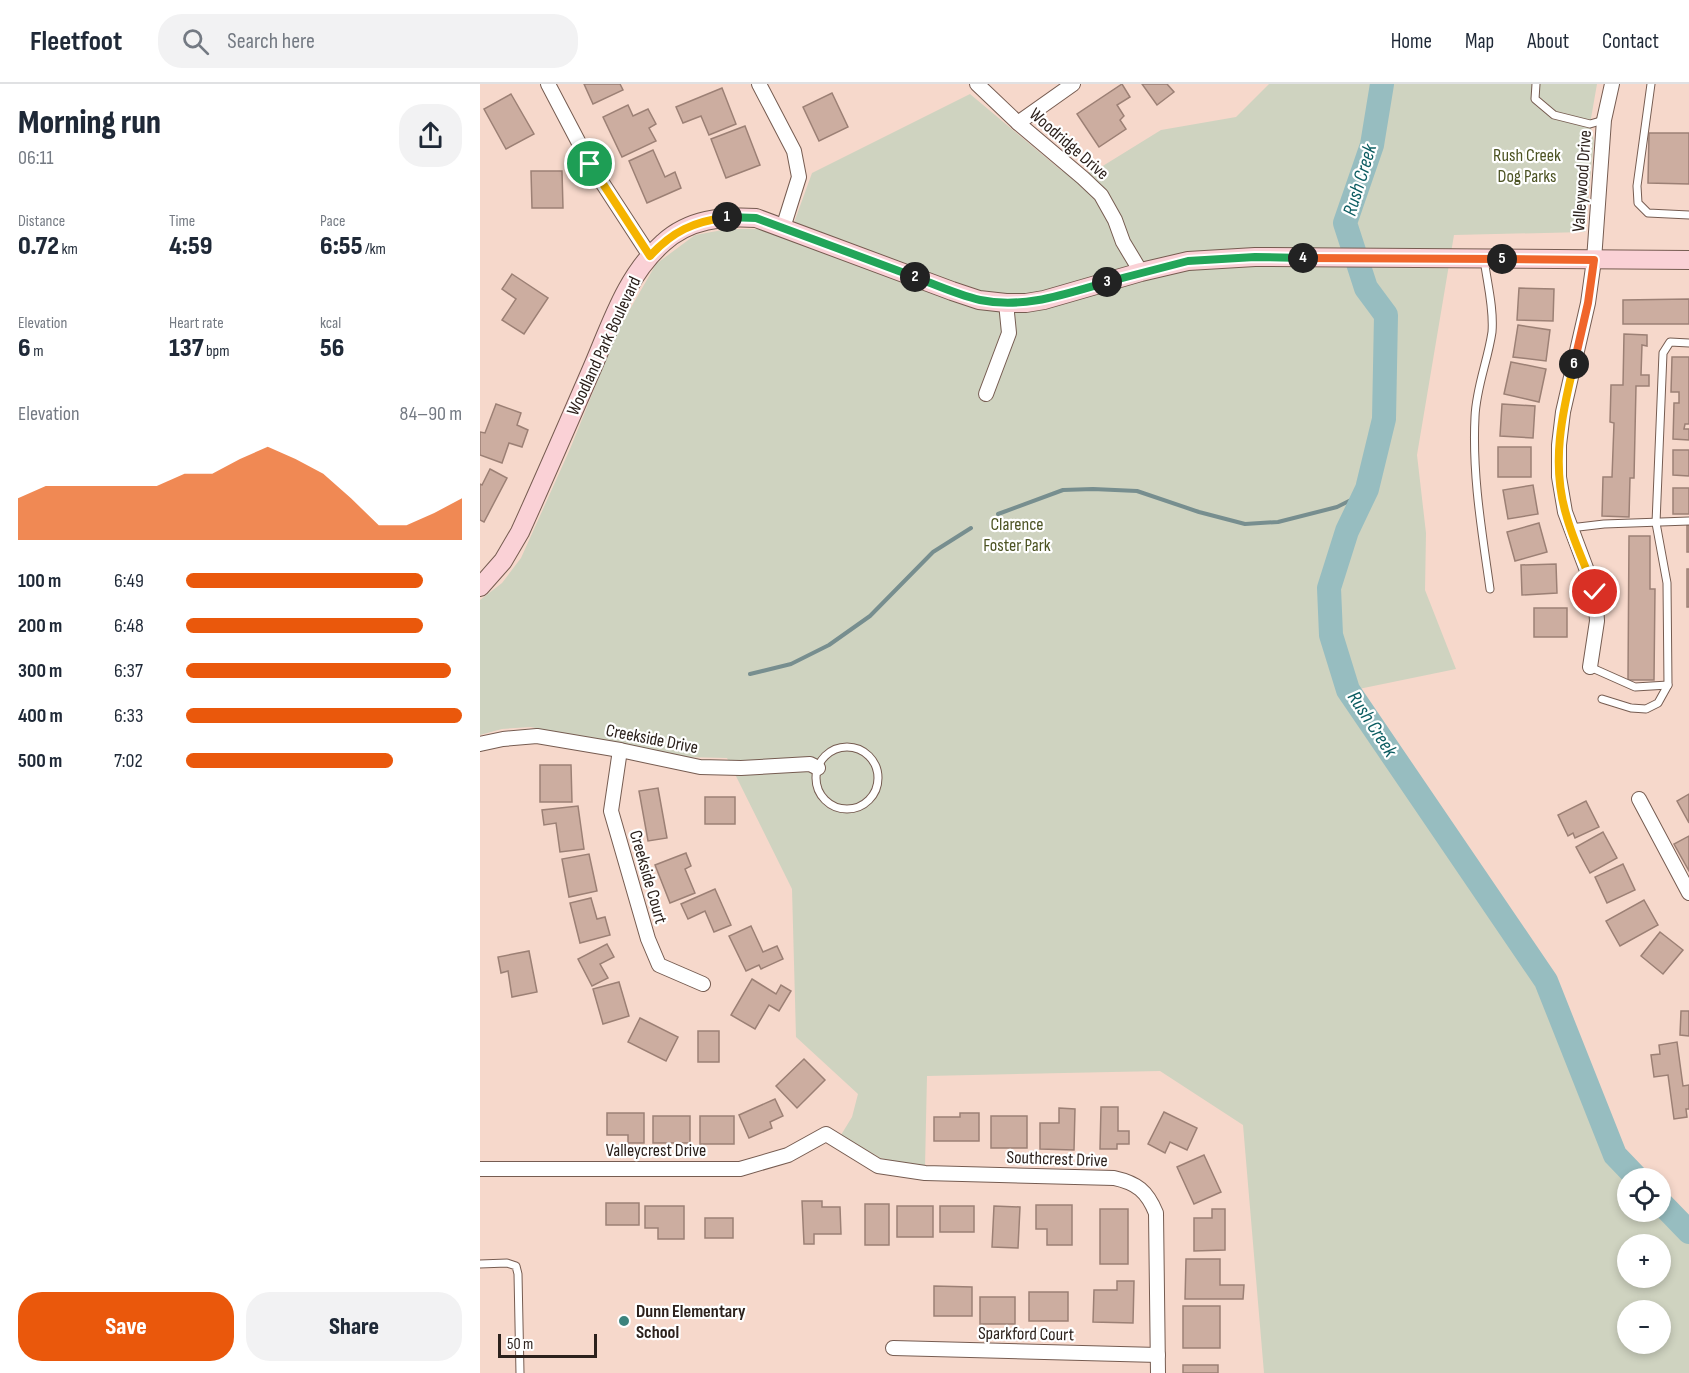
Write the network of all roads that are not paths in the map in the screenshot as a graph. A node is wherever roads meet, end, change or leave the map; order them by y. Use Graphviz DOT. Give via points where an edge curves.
graph roads {
  1 [pos="548,84"];
  2 [pos="759,84"];
  3 [pos="977,84"];
  4 [pos="1073,84"];
  5 [pos="1536,84"];
  6 [pos="1612,84"];
  7 [pos="1651,84"];
  8 [pos="1604,120"];
  9 [pos="1018,123"];
  10 [pos="1689,215"];
  11 [pos="783,228"];
  12 [pos="650,256"];
  13 [pos="1484,259"];
  14 [pos="1594,260"];
  15 [pos="1689,260"];
  16 [pos="1141,272"];
  17 [pos="1006,303"];
  18 [pos="1689,344"];
  19 [pos="986,394"];
  20 [pos="1689,521"];
  21 [pos="1656,523"];
  22 [pos="1570,528"];
  23 [pos="480,587"];
  24 [pos="1490,589"];
  25 [pos="1590,667"];
  26 [pos="1668,685"];
  27 [pos="1602,699"];
  28 [pos="480,744"];
  29 [pos="620,750"];
  30 [pos="818,768"];
  31 [pos="1639,799"];
  32 [pos="1689,893"];
  33 [pos="703,984"];
  34 [pos="826,1134"];
  35 [pos="480,1169"];
  36 [pos="480,1263"];
  37 [pos="893,1348"];
  38 [pos="1158,1355"];
  39 [pos="520,1373"];
  40 [pos="1158,1373"];
  1 -- 12 [label="street" via="590,164"];
  2 -- 11 [label="street" via="794,151 799,177"];
  3 -- 9 [label="street, Woodridge Drive"];
  4 -- 9 [label="street"];
  5 -- 8 [label="lane" via="1535,99 1554,115 1590,124"];
  6 -- 8 [label="street, Valleywood Drive"];
  7 -- 10 [label="lane" via="1638,203 1648,213"];
  8 -- 14 [label="street, Valleywood Drive"];
  9 -- 16 [label="street, Woodridge Drive" via="1101,195"];
  11 -- 12 [label="street, Woodland Park Boulevard" via="756,218 704,220 663,242"];
  11 -- 17 [label="street, Woodland Park Boulevard" via="952,291"];
  12 -- 23 [label="street, Woodland Park Boulevard" via="624,296 520,531 503,561"];
  13 -- 14 [label="street, Woodland Park Boulevard"];
  13 -- 16 [label="street, Woodland Park Boulevard" via="1255,257 1188,261"];
  13 -- 24 [label="lane" via="1492,331 1475,413 1474,453"];
  14 -- 15 [label="street, Woodland Park Boulevard"];
  14 -- 22 [label="street, Valleywood Drive" via="1559,445 1559,477"];
  16 -- 17 [label="street, Woodland Park Boulevard" via="1044,300"];
  17 -- 19 [label="street" via="1009,333"];
  18 -- 21 [label="lane" via="1670,342 1663,354"];
  20 -- 21 [label="lane"];
  21 -- 22 [label="lane"];
  21 -- 26 [label="lane" via="1667,583"];
  22 -- 25 [label="street, Valleywood Drive" via="1595,592 1597,621"];
  25 -- 26 [label="lane" via="1635,687"];
  26 -- 27 [label="lane" via="1658,702 1646,709"];
  28 -- 29 [label="street, Creekside Drive" via="537,736"];
  29 -- 30 [label="street, Creekside Drive" via="700,767 810,764"];
  29 -- 33 [label="street, Creekside Court" via="611,812 648,939 659,965"];
  30 -- 30 [label="lane" via="819,792 838,808 862,805 877,786 874,764 858,750 835,750"];
  31 -- 32 [label="street"];
  34 -- 35 [label="street, Valleycrest Drive" via="788,1155 740,1169"];
  34 -- 38 [label="street, Southcrest Drive" via="878,1166 925,1173 1114,1178 1131,1182 1144,1192 1156,1214"];
  36 -- 39 [label="lane" via="516,1266"];
  37 -- 38 [label="street, Sparkford Court"];
  38 -- 40 [label="street, Southcrest Drive"];
}
